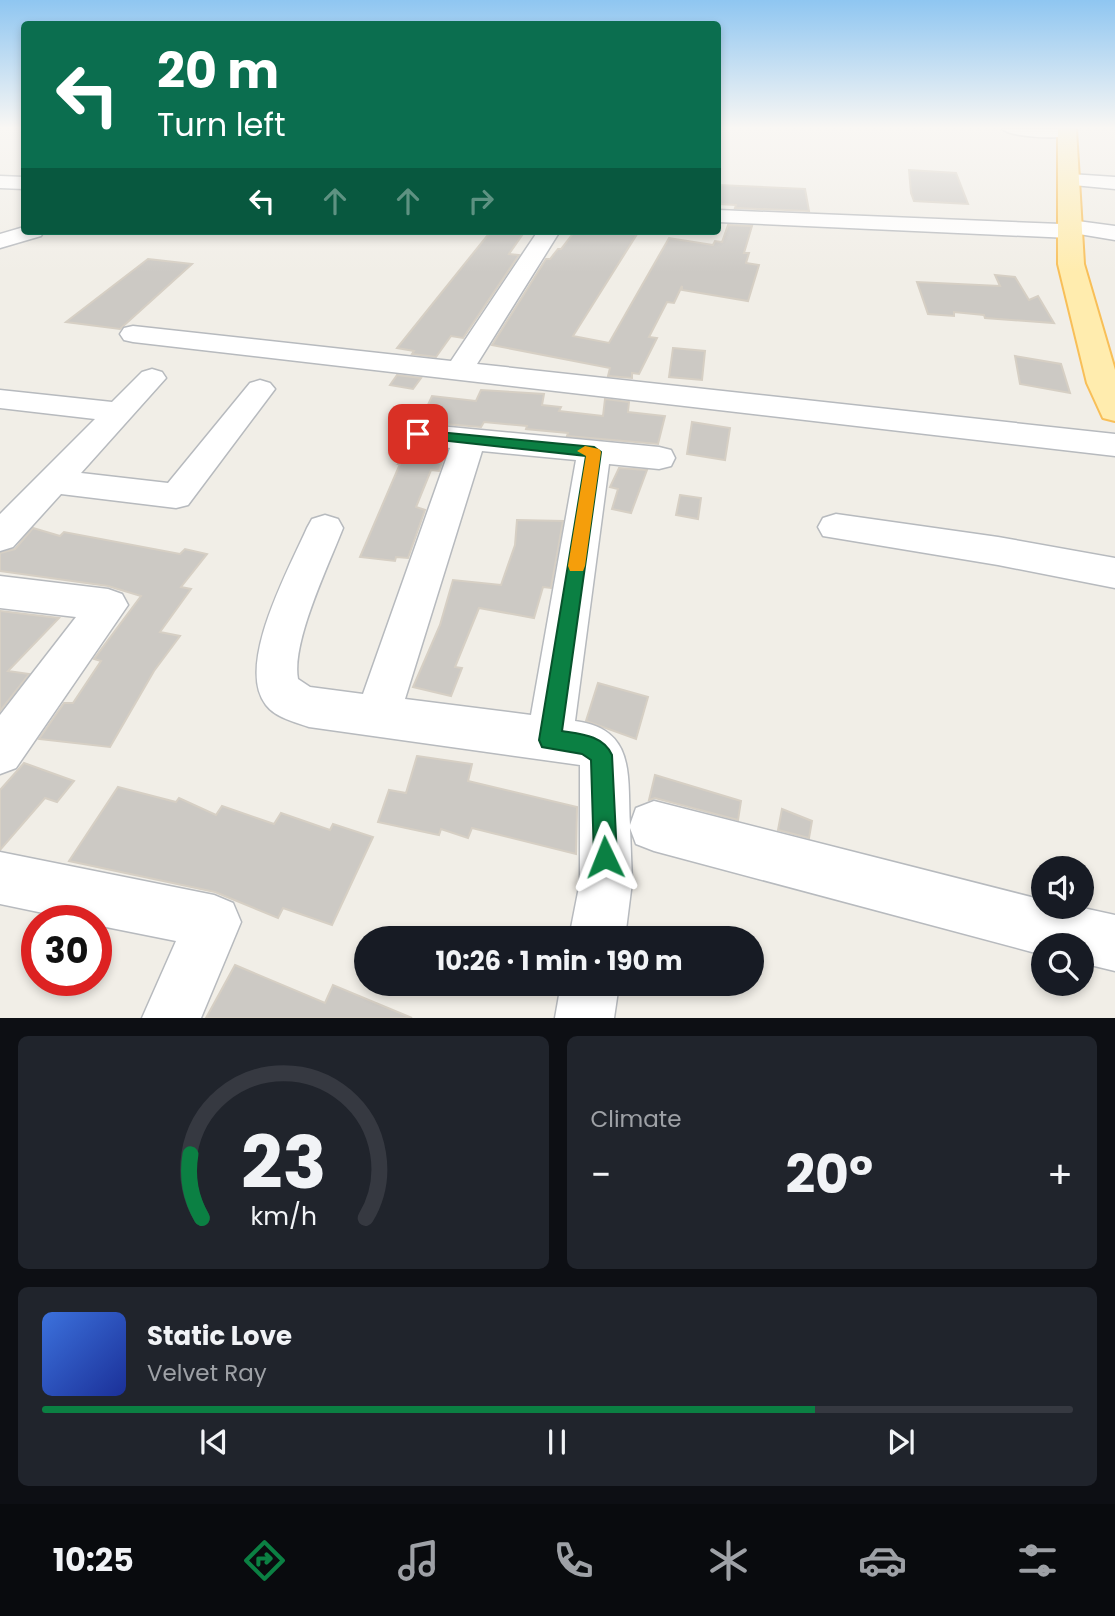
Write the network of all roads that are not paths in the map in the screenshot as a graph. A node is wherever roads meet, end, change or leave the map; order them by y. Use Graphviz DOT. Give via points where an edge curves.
graph roads {
  1 [pos="1070,177"];
  2 [pos="1070,180"];
  3 [pos="0,182"];
  4 [pos="21,183"];
  5 [pos="1115,183"];
  6 [pos="721,216"];
  7 [pos="1070,229"];
  8 [pos="1115,233"];
  9 [pos="21,235"];
  10 [pos="546,235"];
  11 [pos="0,241"];
  12 [pos="133,334"];
  13 [pos="459,370"];
  14 [pos="152,378"];
  15 [pos="260,389"];
  16 [pos="8,407"];
  17 [pos="1115,411"];
  18 [pos="117,412"];
  19 [pos="418,434"];
  20 [pos="469,440"];
  21 [pos="1115,445"];
  22 [pos="594,452"];
  23 [pos="659,458"];
  24 [pos="52,481"];
  25 [pos="836,527"];
  26 [pos="325,528"];
  27 [pos="0,537"];
  28 [pos="1115,573"];
  29 [pos="0,592"];
  30 [pos="377,717"];
  31 [pos="550,740"];
  32 [pos="0,752"];
  33 [pos="654,826"];
  34 [pos="0,878"];
  35 [pos="599,926"];
  36 [pos="1115,943"];
  37 [pos="588,996"];
  38 [pos="171,1017"];
  39 [pos="584,1017"];
  1 -- 2 [label="main road"];
  2 -- 5 [label="street"];
  2 -- 7 [label="main road"];
  3 -- 4 [label="street"];
  6 -- 7 [label="street"];
  7 -- 8 [label="street"];
  7 -- 17 [label="main road" via="1070,264"];
  9 -- 11 [label="street"];
  10 -- 13 [label="street"];
  12 -- 13 [label="street"];
  13 -- 21 [label="street"];
  14 -- 18 [label="street"];
  15 -- 24 [label="street" via="176,496"];
  16 -- 18 [label="street"];
  18 -- 24 [label="street"];
  19 -- 20 [label="street"];
  20 -- 22 [label="street"];
  20 -- 30 [label="street"];
  22 -- 23 [label="street"];
  22 -- 31 [label="street"];
  24 -- 27 [label="street"];
  25 -- 28 [label="street"];
  26 -- 30 [label="street" via="279,645 276,684 283,694 309,707"];
  29 -- 32 [label="street" via="108,605"];
  30 -- 31 [label="street"];
  31 -- 35 [label="street" via="586,744 601,755 606,882"];
  33 -- 36 [label="street"];
  34 -- 38 [label="street" via="214,922"];
  37 -- 39 [label="street"];
}
